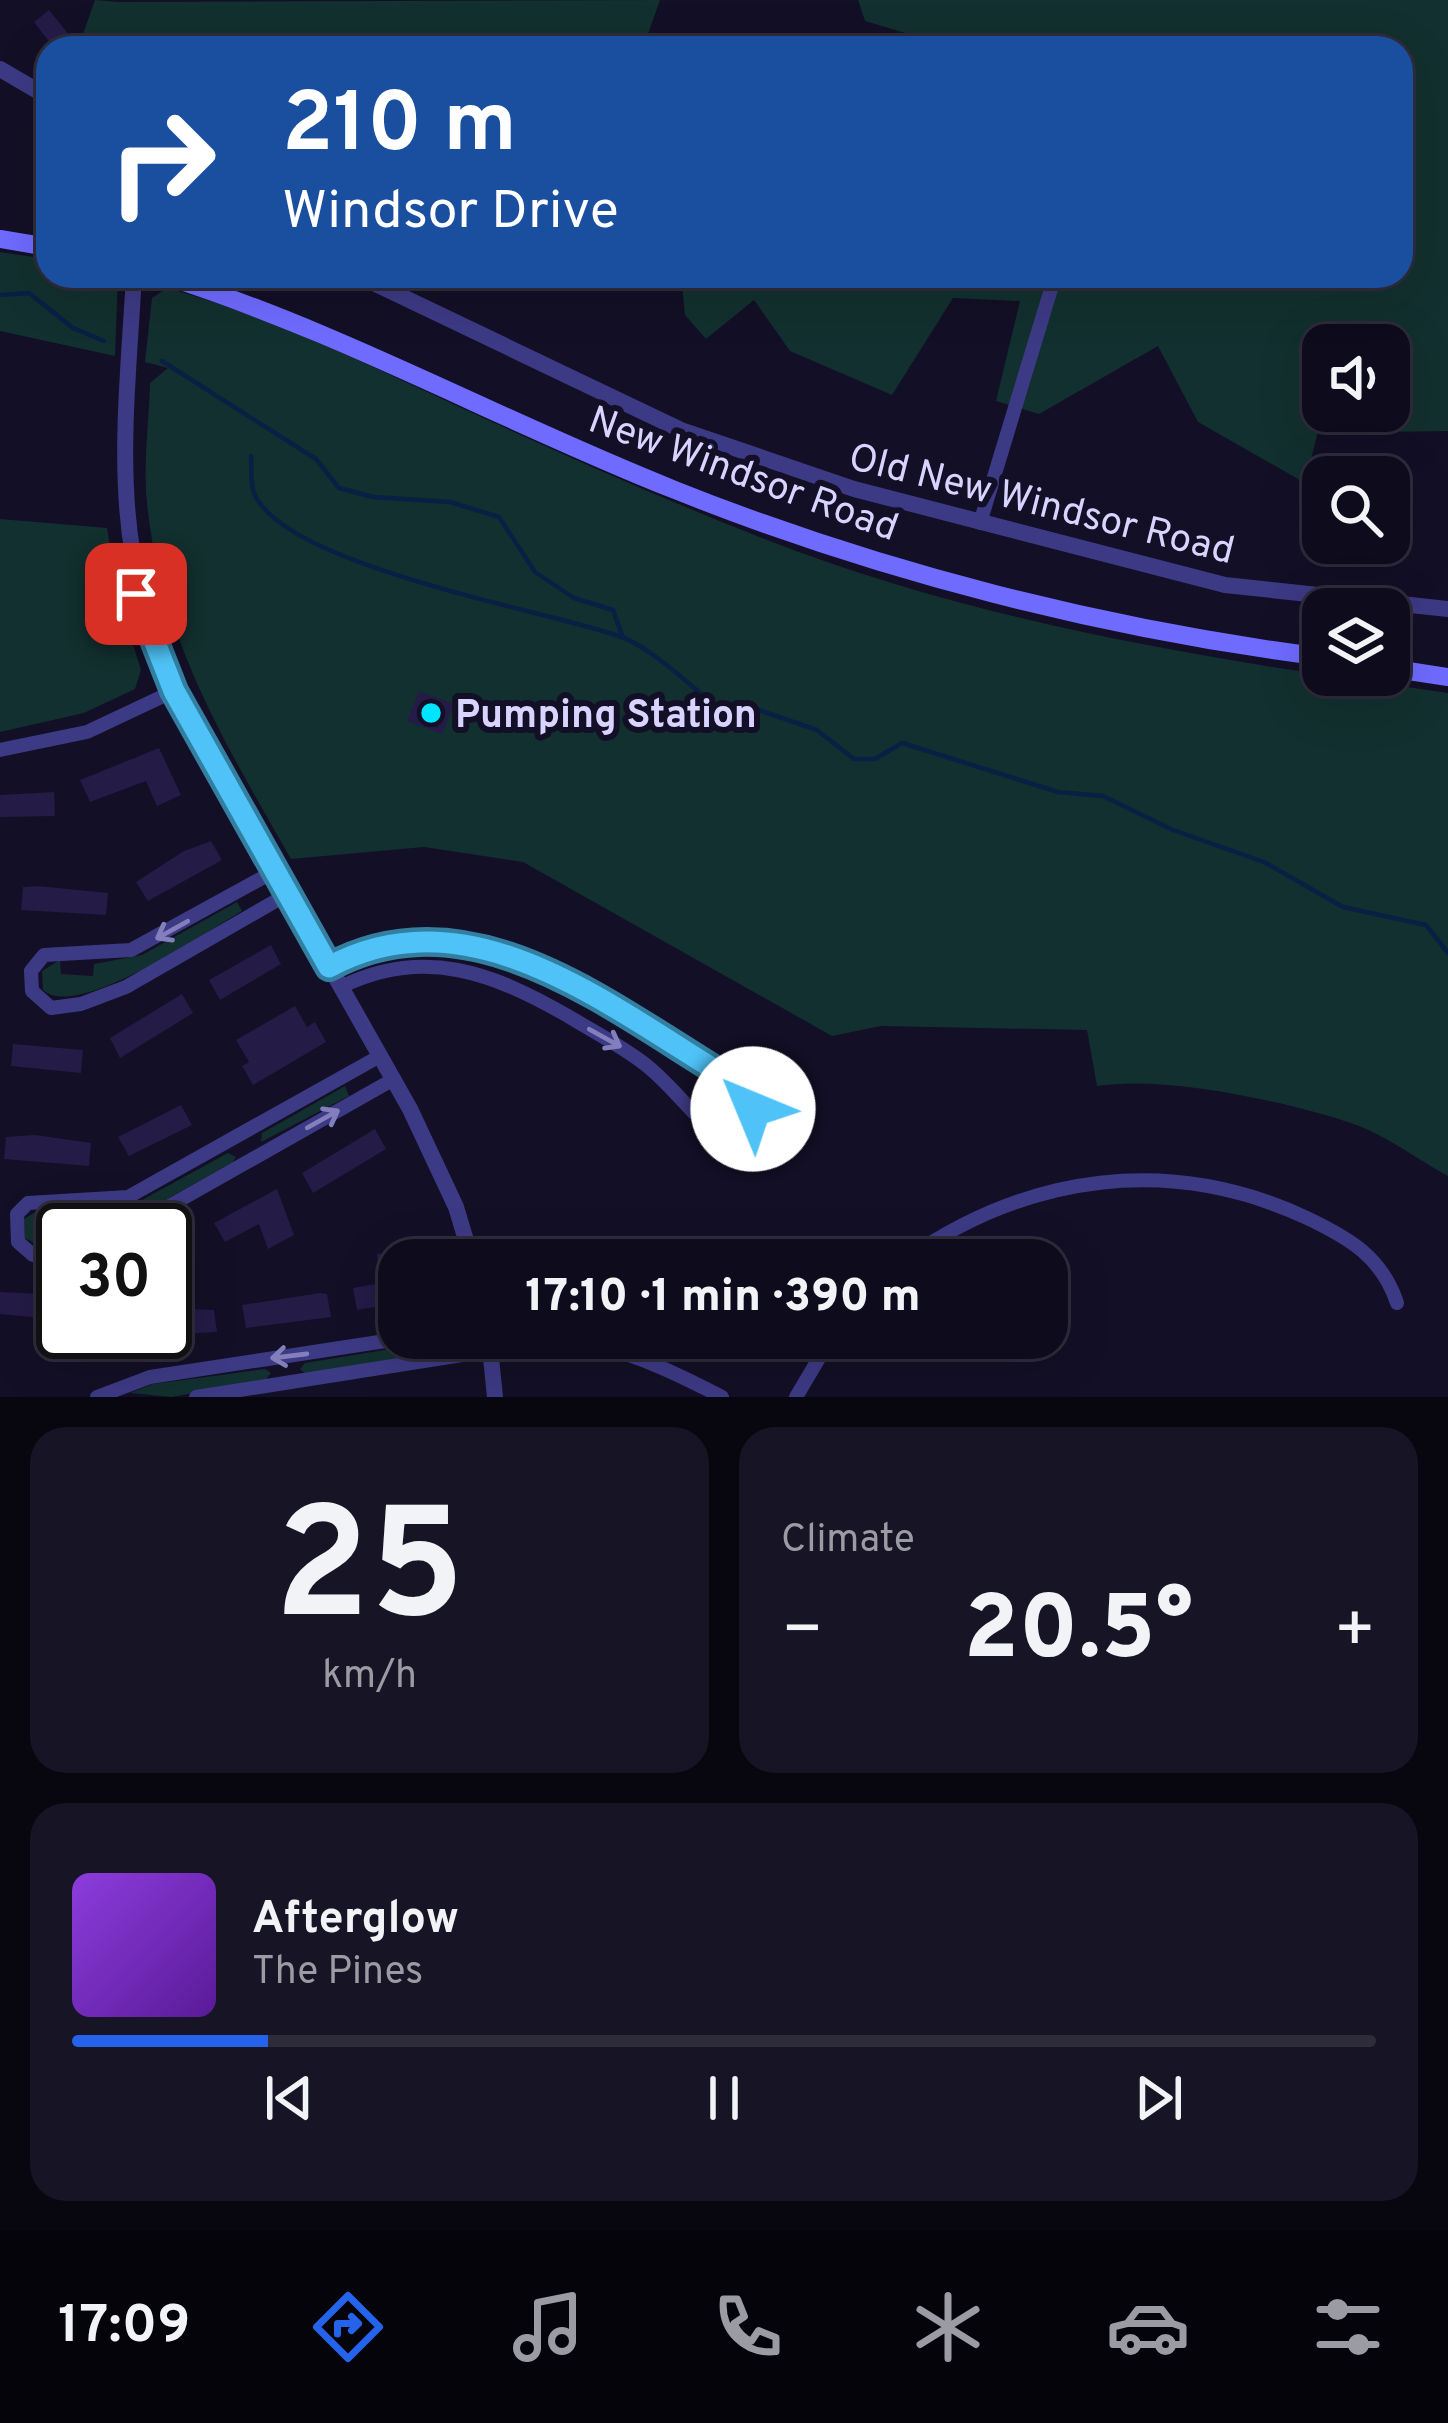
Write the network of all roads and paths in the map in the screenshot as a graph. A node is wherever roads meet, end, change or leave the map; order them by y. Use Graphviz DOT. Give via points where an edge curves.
graph roads {
  1 [pos="0,69"];
  2 [pos="36,90"];
  3 [pos="0,239"];
  4 [pos="36,246"];
  5 [pos="134,288"];
  6 [pos="200,288"];
  7 [pos="384,288"];
  8 [pos="1051,288"];
  9 [pos="980,523"];
  10 [pos="1448,609"];
  11 [pos="1302,653"];
  12 [pos="1410,671"];
  13 [pos="1448,677"];
  14 [pos="174,691"];
  15 [pos="0,750"];
  16 [pos="274,872"];
  17 [pos="286,895"];
  18 [pos="329,967"];
  19 [pos="341,987"];
  20 [pos="380,1056"];
  21 [pos="394,1079"];
  22 [pos="175,1203"];
  23 [pos="466,1239"];
  24 [pos="939,1239"];
  25 [pos="36,1255"];
  26 [pos="1397,1304"];
  27 [pos="378,1342"];
  28 [pos="437,1359"];
  29 [pos="489,1359"];
  30 [pos="645,1359"];
  31 [pos="819,1359"];
  32 [pos="97,1397"];
  33 [pos="196,1397"];
  34 [pos="495,1397"];
  35 [pos="722,1397"];
  36 [pos="796,1397"];
  1 -- 2 [label="street"];
  3 -- 4 [label="main road"];
  5 -- 14 [label="street" via="125,522 136,594"];
  6 -- 11 [label="main road, New Windsor Road" via="301,323 675,490 806,537 1126,624"];
  7 -- 9 [label="street, Old New Windsor Road" via="750,456"];
  8 -- 9 [label="street"];
  9 -- 10 [label="street, Old New Windsor Road" via="1226,585"];
  12 -- 13 [label="main road"];
  14 -- 15 [label="street" via="74,736"];
  14 -- 16 [label="street"];
  16 -- 17 [label="street"];
  16 -- 17 [label="street, one-way" via="146,944 44,955 32,971 32,991 51,1008 103,997"];
  17 -- 18 [label="street"];
  18 -- 19 [label="street"];
  19 -- 18 [label="street, one-way" via="400,966 476,971 624,1048 712,1131 731,1132 753,1109 740,1085 486,946 404,940"];
  19 -- 20 [label="street"];
  20 -- 21 [label="street"];
  20 -- 25 [label="street" via="128,1197 28,1203 16,1214 18,1242"];
  22 -- 21 [label="street, one-way"];
  21 -- 23 [label="street"];
  24 -- 26 [label="street" via="1027,1195 1111,1179 1163,1179 1256,1196 1334,1231 1373,1257"];
  27 -- 32 [label="street, one-way" via="150,1377"];
  28 -- 33 [label="street"];
  29 -- 34 [label="street"];
  30 -- 35 [label="street"];
  31 -- 36 [label="street"];
}
